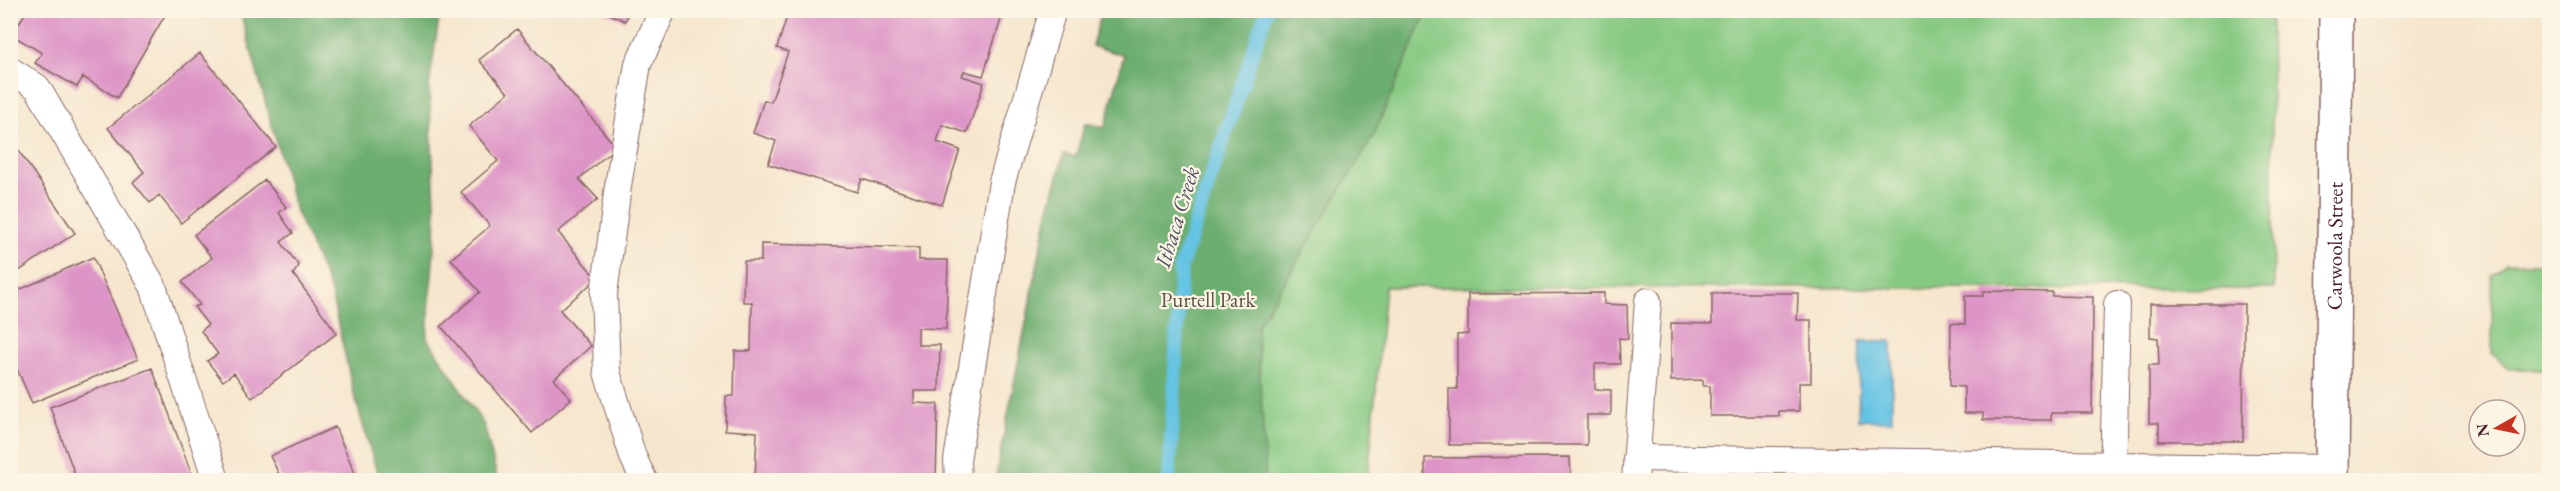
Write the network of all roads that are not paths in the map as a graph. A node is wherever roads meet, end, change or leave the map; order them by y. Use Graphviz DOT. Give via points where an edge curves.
graph roads {
  1 [pos="663,10"];
  2 [pos="1053,10"];
  3 [pos="2336,10"];
  4 [pos="10,70"];
  5 [pos="1648,301"];
  6 [pos="2117,304"];
  7 [pos="1635,469"];
  8 [pos="2113,473"];
  9 [pos="2332,474"];
  10 [pos="216,480"];
  11 [pos="644,480"];
  12 [pos="958,480"];
  1 -- 11 [label="lane" via="638,64 604,294 607,372"];
  2 -- 12 [label="lane" via="1002,182 957,460"];
  3 -- 9 [label="street, Carwoola Street"];
  4 -- 10 [label="lane" via="37,87 153,286"];
  5 -- 7 [label="lane"];
  6 -- 8 [label="lane"];
  7 -- 8 [label="lane"];
  8 -- 9 [label="lane"];
}
